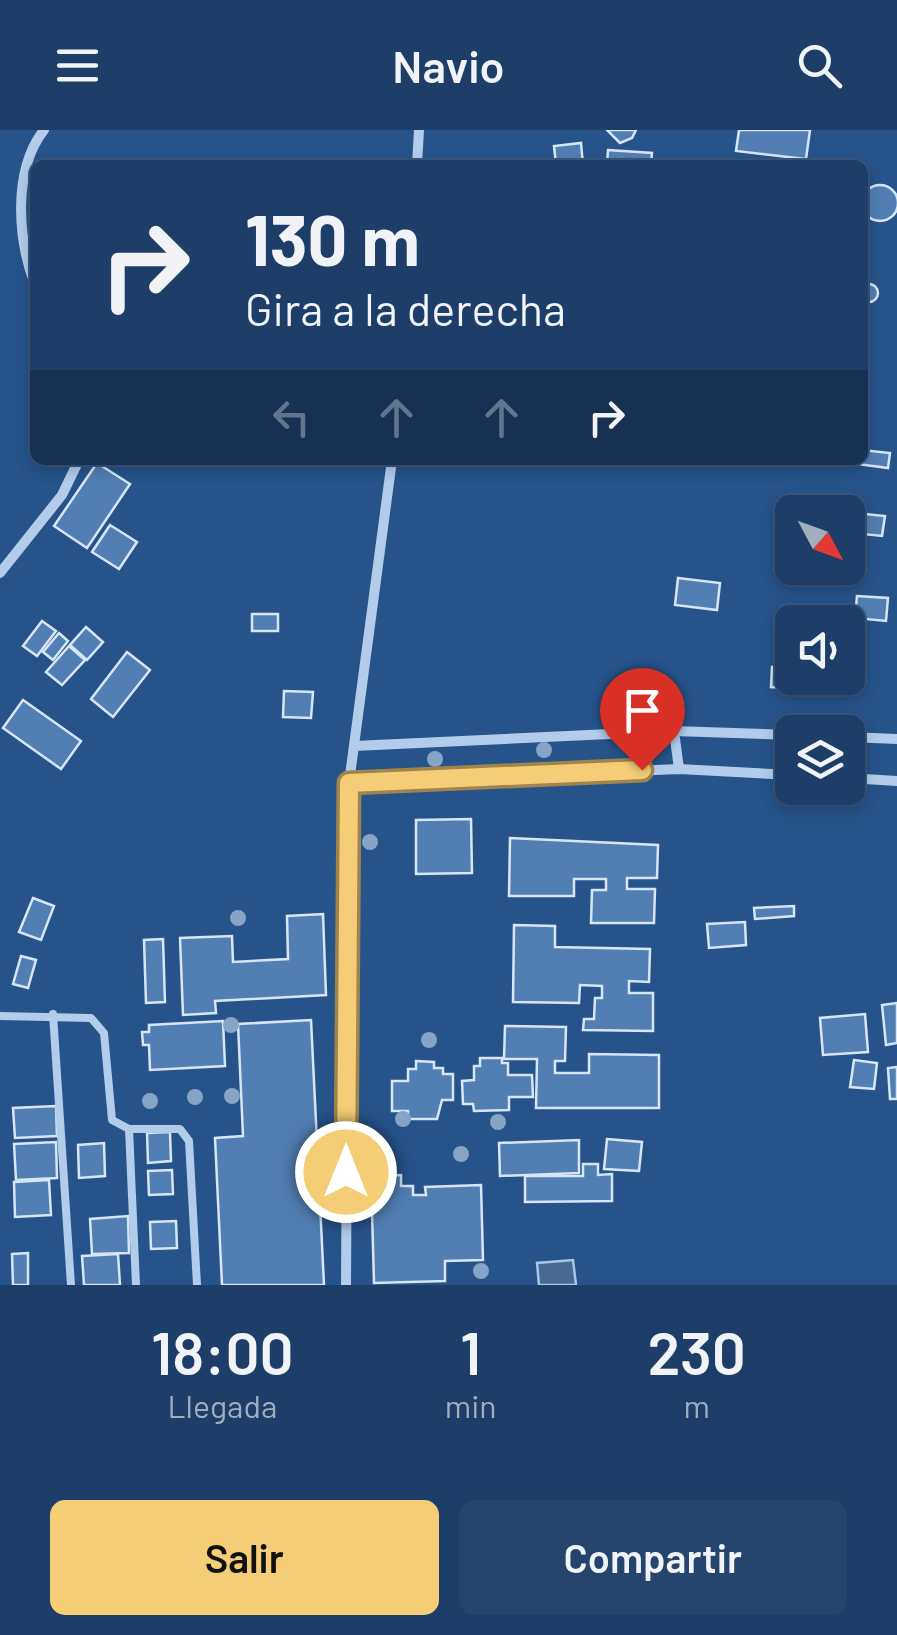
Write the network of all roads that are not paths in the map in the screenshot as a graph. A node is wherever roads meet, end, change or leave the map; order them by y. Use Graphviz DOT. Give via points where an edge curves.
graph roads {
  1 [pos="419,130"];
  2 [pos="37,133"];
  3 [pos="31,160"];
  4 [pos="417,160"];
  5 [pos="30,166"];
  6 [pos="30,272"];
  7 [pos="77,465"];
  8 [pos="391,465"];
  9 [pos="0,573"];
  10 [pos="674,732"];
  11 [pos="775,735"];
  12 [pos="865,738"];
  13 [pos="897,739"];
  14 [pos="354,746"];
  15 [pos="679,769"];
  16 [pos="775,774"];
  17 [pos="865,779"];
  18 [pos="897,781"];
  19 [pos="349,783"];
  20 [pos="54,1014"];
  21 [pos="0,1016"];
  22 [pos="129,1129"];
  23 [pos="71,1285"];
  24 [pos="136,1285"];
  25 [pos="197,1285"];
  26 [pos="346,1285"];
  1 -- 4 [label="street"];
  2 -- 3 [label="street"];
  5 -- 6 [label="street" via="21,208"];
  7 -- 9 [label="street" via="62,495"];
  8 -- 14 [label="street"];
  10 -- 11 [label="street"];
  10 -- 14 [label="street"];
  10 -- 15 [label="street"];
  12 -- 13 [label="street"];
  14 -- 19 [label="street"];
  15 -- 16 [label="street"];
  15 -- 19 [label="street"];
  17 -- 18 [label="street"];
  19 -- 26 [label="street"];
  20 -- 21 [label="lane"];
  20 -- 22 [label="lane" via="91,1018 104,1032 112,1120"];
  20 -- 23 [label="lane"];
  22 -- 24 [label="lane"];
  22 -- 25 [label="lane" via="180,1129 189,1141"];
}
